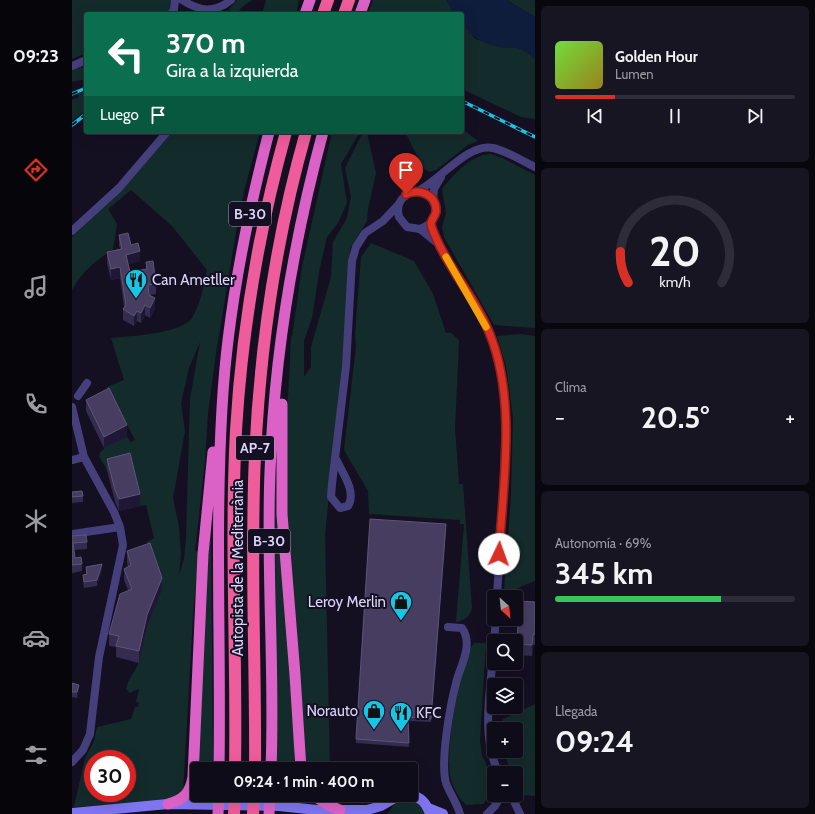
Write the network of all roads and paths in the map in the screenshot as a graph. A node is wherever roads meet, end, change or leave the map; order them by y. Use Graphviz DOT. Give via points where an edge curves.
graph roads {
  1 [pos="175,0"];
  2 [pos="182,0"];
  3 [pos="231,0"];
  4 [pos="310,0"];
  5 [pos="328,0"];
  6 [pos="349,0"];
  7 [pos="365,0"];
  8 [pos="172,12"];
  9 [pos="306,12"];
  10 [pos="324,12"];
  11 [pos="345,12"];
  12 [pos="361,12"];
  13 [pos="84,61"];
  14 [pos="72,66"];
  15 [pos="165,134"];
  16 [pos="269,134"];
  17 [pos="285,134"];
  18 [pos="306,134"];
  19 [pos="322,134"];
  20 [pos="535,167"];
  21 [pos="442,175"];
  22 [pos="418,191"];
  23 [pos="433,200"];
  24 [pos="399,204"];
  25 [pos="383,221"];
  26 [pos="431,222"];
  27 [pos="402,223"];
  28 [pos="420,229"];
  29 [pos="72,230"];
  30 [pos="440,246"];
  31 [pos="285,313"];
  32 [pos="228,349"];
  33 [pos="87,383"];
  34 [pos="78,396"];
  35 [pos="72,407"];
  36 [pos="84,457"];
  37 [pos="336,459"];
  38 [pos="72,460"];
  39 [pos="120,527"];
  40 [pos="72,534"];
  41 [pos="497,590"];
  42 [pos="448,627"];
  43 [pos="492,670"];
  44 [pos="72,762"];
  45 [pos="220,762"];
  46 [pos="235,762"];
  47 [pos="255,762"];
  48 [pos="271,762"];
  49 [pos="300,762"];
  50 [pos="496,766"];
  51 [pos="418,797"];
  52 [pos="219,802"];
  53 [pos="235,802"];
  54 [pos="254,802"];
  55 [pos="270,802"];
  56 [pos="324,802"];
  57 [pos="497,802"];
  58 [pos="514,802"];
  59 [pos="388,803"];
  60 [pos="168,804"];
  61 [pos="340,810"];
  62 [pos="429,811"];
  63 [pos="72,813"];
  64 [pos="518,813"];
  65 [pos="218,814"];
  66 [pos="234,814"];
  67 [pos="253,814"];
  68 [pos="269,814"];
  69 [pos="383,814"];
  70 [pos="443,814"];
  71 [pos="460,814"];
  72 [pos="487,814"];
  1 -- 8 [label="street"];
  2 -- 3 [label="street" via="198,9 207,10 217,9"];
  4 -- 9 [label="highway"];
  5 -- 10 [label="highway"];
  6 -- 11 [label="highway"];
  7 -- 12 [label="highway"];
  13 -- 14 [label="street"];
  15 -- 29 [label="street" via="119,188"];
  16 -- 32 [label="highway, B-30" via="247,227"];
  17 -- 46 [label="highway, Autopista de la Mediterrània / AP-7" via="254,271 237,422 233,531"];
  18 -- 47 [label="highway, Autopista de la Mediterrània / AP-7" via="273,284 265,332 257,420 253,510"];
  19 -- 31 [label="highway, B-30" via="302,215"];
  20 -- 21 [label="street" via="498,149 482,147 466,155"];
  21 -- 22 [label="street"];
  21 -- 23 [label="street" via="434,189"];
  22 -- 23 [label="street" via="424,192"];
  22 -- 24 [label="street" via="406,194"];
  23 -- 26 [label="street" via="436,211"];
  24 -- 25 [label="street"];
  24 -- 27 [label="street" via="399,217"];
  25 -- 27 [label="street"];
  25 -- 37 [label="street" via="365,233 356,247 352,261 346,366"];
  26 -- 28 [label="street"];
  26 -- 30 [label="street"];
  27 -- 28 [label="street" via="407,227"];
  28 -- 30 [label="street"];
  30 -- 41 [label="street" via="489,332 503,391 506,430"];
  31 -- 48 [label="highway, B-30" via="275,397 270,472"];
  31 -- 49 [label="highway" via="280,438 282,514"];
  32 -- 45 [label="highway, B-30" via="222,406 218,525"];
  32 -- 60 [label="highway" via="217,414 203,554 193,777 188,795"];
  33 -- 34 [label="street"];
  35 -- 36 [label="street"];
  36 -- 38 [label="street"];
  36 -- 39 [label="street"];
  37 -- 37 [label="street" via="331,497 340,508 348,506 352,500"];
  39 -- 40 [label="street"];
  39 -- 44 [label="street" via="123,545 99,657 90,734 83,750"];
  42 -- 71 [label="street" via="462,628 467,640 463,665 456,683 444,765 446,783"];
  43 -- 50 [label="street" via="488,737"];
  51 -- 62 [label="main road"];
  52 -- 65 [label="highway, bridge"];
  53 -- 66 [label="highway, bridge"];
  54 -- 67 [label="highway, bridge"];
  55 -- 68 [label="highway, bridge"];
  56 -- 61 [label="highway"];
  57 -- 72 [label="street"];
  58 -- 64 [label="street"];
  59 -- 61 [label="main road" via="375,808"];
  59 -- 69 [label="main road"];
  60 -- 61 [label="main road"];
  60 -- 63 [label="main road"];
  62 -- 70 [label="main road"];
}
